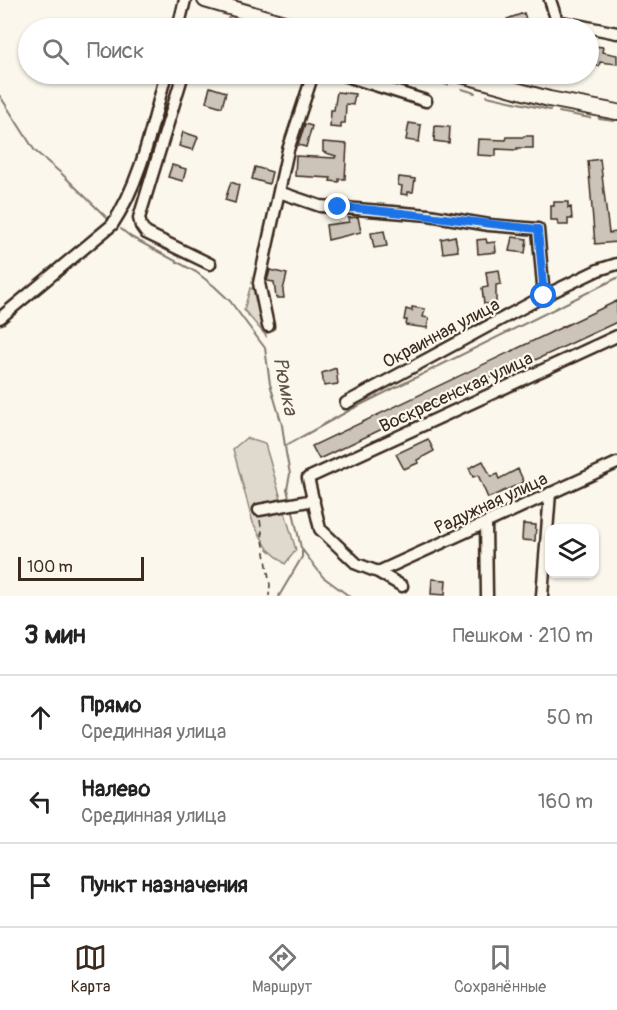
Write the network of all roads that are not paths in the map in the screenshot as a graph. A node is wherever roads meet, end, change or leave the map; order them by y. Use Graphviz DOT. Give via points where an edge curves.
graph roads {
  1 [pos="185,0"];
  2 [pos="205,0"];
  3 [pos="550,0"];
  4 [pos="180,18"];
  5 [pos="267,18"];
  6 [pos="556,18"];
  7 [pos="599,29"];
  8 [pos="617,33"];
  9 [pos="163,84"];
  10 [pos="180,84"];
  11 [pos="310,84"];
  12 [pos="372,84"];
  13 [pos="494,84"];
  14 [pos="426,101"];
  15 [pos="617,112"];
  16 [pos="279,192"];
  17 [pos="210,264"];
  18 [pos="617,264"];
  19 [pos="544,296"];
  20 [pos="0,318"];
  21 [pos="268,326"];
  22 [pos="617,336"];
  23 [pos="346,403"];
  24 [pos="617,463"];
  25 [pos="550,494"];
  26 [pos="314,500"];
  27 [pos="259,510"];
  28 [pos="486,523"];
  29 [pos="378,572"];
  30 [pos="402,586"];
  31 [pos="487,596"];
  32 [pos="542,596"];
  1 -- 4 [label="street"];
  2 -- 5 [label="main road"];
  3 -- 6 [label="street"];
  7 -- 8 [label="street"];
  9 -- 20 [label="street" via="134,183 112,225"];
  10 -- 17 [label="street" via="139,218 146,233"];
  11 -- 16 [label="street"];
  12 -- 14 [label="street"];
  13 -- 15 [label="main road"];
  16 -- 19 [label="street" via="320,206 538,229"];
  16 -- 21 [label="street" via="259,284"];
  18 -- 19 [label="street, Окраинная улица"];
  19 -- 23 [label="street, Окраинная улица"];
  22 -- 26 [label="street, Воскресенская улица" via="308,478"];
  24 -- 25 [label="street, Радужная улица"];
  25 -- 28 [label="street, Радужная улица"];
  25 -- 32 [label="street"];
  26 -- 27 [label="street"];
  26 -- 29 [label="street" via="320,529 357,564"];
  28 -- 29 [label="street, Радужная улица"];
  28 -- 31 [label="street"];
  29 -- 30 [label="street"];
}
